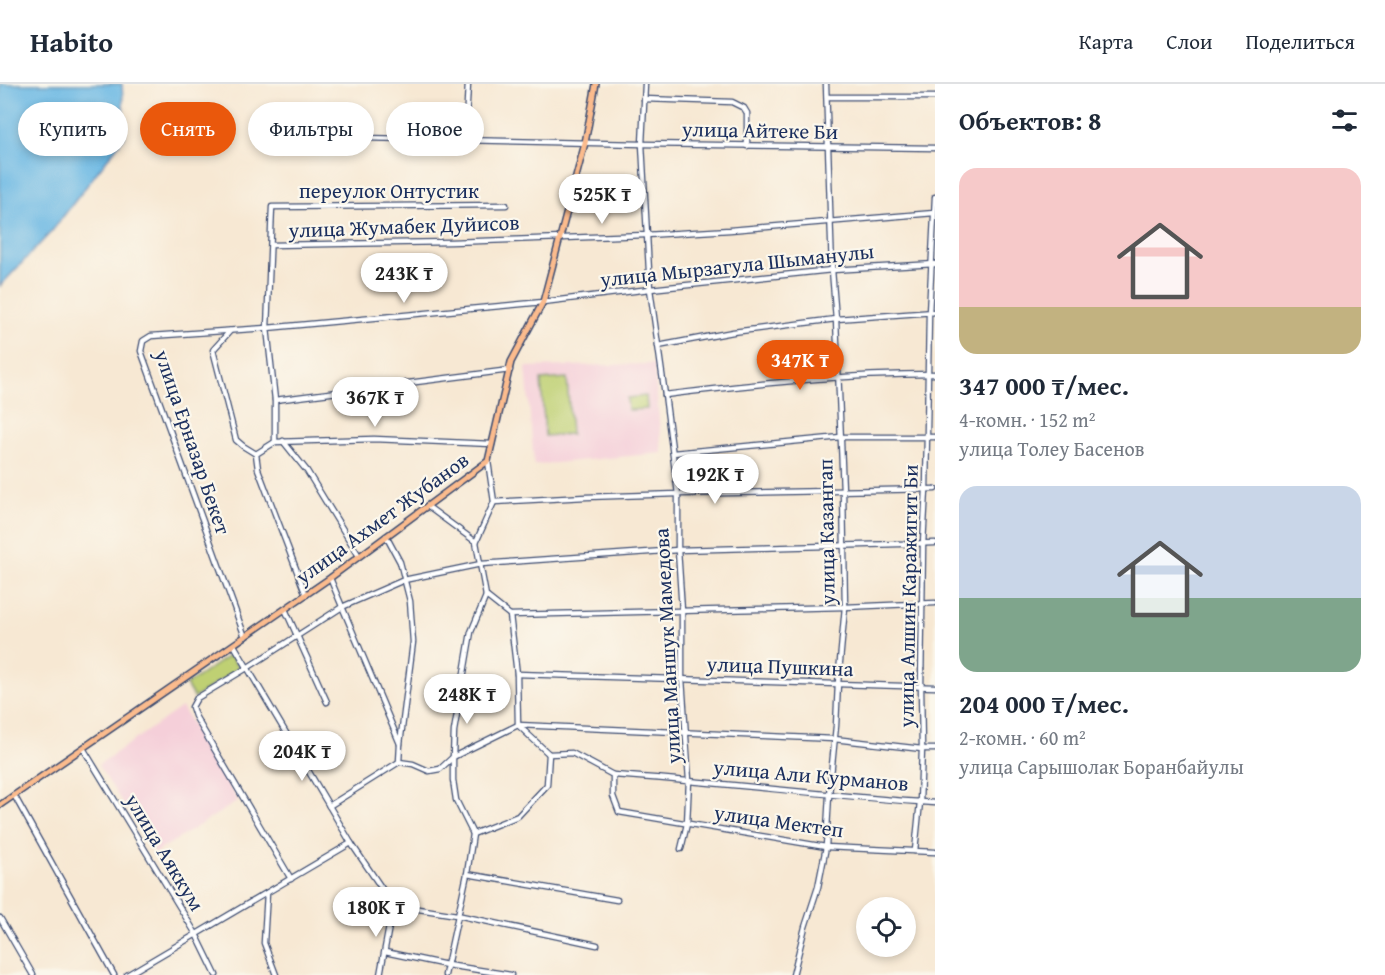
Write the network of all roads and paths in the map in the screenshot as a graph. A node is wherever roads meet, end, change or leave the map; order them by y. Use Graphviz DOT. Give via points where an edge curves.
graph roads {
  1 [pos="468,84"];
  2 [pos="596,84"];
  3 [pos="645,84"];
  4 [pos="826,84"];
  5 [pos="827,97"];
  6 [pos="935,97"];
  7 [pos="644,99"];
  8 [pos="467,102"];
  9 [pos="484,141"];
  10 [pos="585,143"];
  11 [pos="642,144"];
  12 [pos="747,146"];
  13 [pos="829,147"];
  14 [pos="935,148"];
  15 [pos="935,197"];
  16 [pos="506,206"];
  17 [pos="934,213"];
  18 [pos="831,221"];
  19 [pos="646,235"];
  20 [pos="560,238"];
  21 [pos="271,246"];
  22 [pos="933,265"];
  23 [pos="832,270"];
  24 [pos="650,289"];
  25 [pos="543,302"];
  26 [pos="932,313"];
  27 [pos="836,319"];
  28 [pos="267,328"];
  29 [pos="230,331"];
  30 [pos="658,346"];
  31 [pos="510,370"];
  32 [pos="928,374"];
  33 [pos="935,374"];
  34 [pos="838,378"];
  35 [pos="665,395"];
  36 [pos="275,400"];
  37 [pos="841,437"];
  38 [pos="927,437"];
  39 [pos="935,437"];
  40 [pos="275,441"];
  41 [pos="283,441"];
  42 [pos="492,444"];
  43 [pos="672,453"];
  44 [pos="256,454"];
  45 [pos="488,461"];
  46 [pos="935,489"];
  47 [pos="926,490"];
  48 [pos="843,491"];
  49 [pos="678,494"];
  50 [pos="494,502"];
  51 [pos="427,506"];
  52 [pos="386,536"];
  53 [pos="476,542"];
  54 [pos="935,543"];
  55 [pos="923,544"];
  56 [pos="844,545"];
  57 [pos="678,550"];
  58 [pos="359,556"];
  59 [pos="481,564"];
  60 [pos="330,578"];
  61 [pos="404,580"];
  62 [pos="306,595"];
  63 [pos="486,596"];
  64 [pos="922,603"];
  65 [pos="935,603"];
  66 [pos="342,607"];
  67 [pos="845,607"];
  68 [pos="285,609"];
  69 [pos="682,611"];
  70 [pos="510,615"];
  71 [pos="297,636"];
  72 [pos="245,637"];
  73 [pos="234,645"];
  74 [pos="248,668"];
  75 [pos="517,674"];
  76 [pos="682,679"];
  77 [pos="838,684"];
  78 [pos="921,687"];
  79 [pos="935,687"];
  80 [pos="327,702"];
  81 [pos="518,725"];
  82 [pos="687,732"];
  83 [pos="834,739"];
  84 [pos="400,744"];
  85 [pos="83,747"];
  86 [pos="922,748"];
  87 [pos="935,749"];
  88 [pos="549,754"];
  89 [pos="453,757"];
  90 [pos="399,762"];
  91 [pos="613,775"];
  92 [pos="689,780"];
  93 [pos="14,795"];
  94 [pos="829,795"];
  95 [pos="920,802"];
  96 [pos="935,803"];
  97 [pos="0,805"];
  98 [pos="329,806"];
  99 [pos="687,824"];
  100 [pos="473,834"];
  101 [pos="351,843"];
  102 [pos="826,847"];
  103 [pos="681,849"];
  104 [pos="915,851"];
  105 [pos="935,852"];
  106 [pos="467,874"];
  107 [pos="291,879"];
  108 [pos="267,893"];
  109 [pos="617,900"];
  110 [pos="393,905"];
  111 [pos="457,915"];
  112 [pos="0,918"];
  113 [pos="196,934"];
  114 [pos="597,945"];
  115 [pos="385,952"];
  116 [pos="447,964"];
  117 [pos="33,975"];
  118 [pos="114,975"];
  119 [pos="127,975"];
  120 [pos="216,975"];
  121 [pos="276,975"];
  122 [pos="380,975"];
  123 [pos="445,975"];
  124 [pos="511,975"];
  125 [pos="794,975"];
  1 -- 8 [label="street"];
  2 -- 10 [label="main road, улица Ахмет Жубанов"];
  3 -- 7 [label="street, улица Маншук Мамедова"];
  4 -- 5 [label="street, улица Казангап"];
  5 -- 6 [label="street"];
  5 -- 13 [label="street, улица Казангап"];
  7 -- 11 [label="street, улица Маншук Мамедова"];
  7 -- 12 [label="street" via="732,102 747,113"];
  9 -- 10 [label="street, улица Айтеке Би"];
  10 -- 11 [label="street, улица Айтеке Би"];
  10 -- 20 [label="main road, улица Ахмет Жубанов"];
  11 -- 12 [label="street, улица Айтеке Би"];
  11 -- 19 [label="street, улица Маншук Мамедова"];
  12 -- 13 [label="street, улица Айтеке Би"];
  13 -- 14 [label="street, улица Айтеке Би"];
  13 -- 18 [label="street, улица Казангап"];
  15 -- 17 [label="street, улица Алшин Каражигит Би"];
  16 -- 21 [label="street, переулок Онтустик" via="272,207"];
  17 -- 18 [label="street, улица Жумабек Дуйисов"];
  17 -- 22 [label="street, улица Алшин Каражигит Би"];
  18 -- 19 [label="street, улица Жумабек Дуйисов"];
  18 -- 23 [label="street, улица Казангап"];
  19 -- 20 [label="street, улица Жумабек Дуйисов"];
  19 -- 24 [label="street, улица Маншук Мамедова"];
  20 -- 21 [label="street, улица Жумабек Дуйисов"];
  20 -- 25 [label="main road, улица Ахмет Жубанов"];
  21 -- 28 [label="street"];
  22 -- 23 [label="street, улица Мырзагула Шыманулы"];
  22 -- 26 [label="street, улица Алшин Каражигит Би"];
  23 -- 24 [label="street, улица Мырзагула Шыманулы"];
  23 -- 27 [label="street, улица Казангап"];
  24 -- 25 [label="street, улица Мырзагула Шыманулы"];
  24 -- 30 [label="street, улица Маншук Мамедова"];
  25 -- 28 [label="street, улица Мырзагула Шыманулы"];
  25 -- 31 [label="main road, улица Ахмет Жубанов"];
  26 -- 27 [label="street"];
  26 -- 32 [label="street, улица Алшин Каражигит Би"];
  27 -- 30 [label="street"];
  27 -- 34 [label="street, улица Казангап"];
  28 -- 29 [label="street, улица Ерназар Бекет"];
  28 -- 36 [label="street"];
  29 -- 44 [label="street" via="213,350 236,440"];
  29 -- 72 [label="street, улица Ерназар Бекет" via="151,336 143,341 141,351"];
  30 -- 35 [label="street, улица Маншук Мамедова"];
  31 -- 36 [label="street"];
  31 -- 42 [label="main road, улица Ахмет Жубанов"];
  32 -- 33 [label="street"];
  32 -- 34 [label="street"];
  32 -- 38 [label="street, улица Алшин Каражигит Би"];
  34 -- 35 [label="street"];
  34 -- 37 [label="street, улица Казангап"];
  35 -- 43 [label="street, улица Маншук Мамедова"];
  36 -- 40 [label="street"];
  37 -- 38 [label="street"];
  37 -- 43 [label="street"];
  37 -- 48 [label="street, улица Казангап"];
  38 -- 39 [label="street"];
  38 -- 47 [label="street, улица Алшин Каражигит Би"];
  40 -- 41 [label="street"];
  40 -- 44 [label="street"];
  41 -- 42 [label="street" via="374,439"];
  41 -- 58 [label="street" via="307,471"];
  42 -- 45 [label="main road, улица Ахмет Жубанов"];
  43 -- 49 [label="street, улица Маншук Мамедова"];
  44 -- 62 [label="street" via="258,469"];
  45 -- 50 [label="street"];
  45 -- 51 [label="main road, улица Ахмет Жубанов"];
  46 -- 47 [label="street"];
  47 -- 48 [label="street"];
  47 -- 55 [label="street, улица Алшин Каражигит Би"];
  48 -- 49 [label="street"];
  48 -- 56 [label="street, улица Казангап"];
  49 -- 50 [label="street"];
  49 -- 57 [label="street, улица Маншук Мамедова"];
  50 -- 53 [label="street"];
  51 -- 52 [label="main road, улица Ахмет Жубанов"];
  51 -- 53 [label="street"];
  52 -- 58 [label="main road, улица Ахмет Жубанов"];
  52 -- 61 [label="street" via="400,561"];
  53 -- 59 [label="street"];
  54 -- 55 [label="street"];
  55 -- 56 [label="street"];
  55 -- 64 [label="street, улица Алшин Каражигит Би"];
  56 -- 57 [label="street"];
  56 -- 67 [label="street, улица Казангап"];
  57 -- 59 [label="street"];
  57 -- 69 [label="street, улица Маншук Мамедова"];
  58 -- 60 [label="main road, улица Ахмет Жубанов"];
  59 -- 61 [label="street"];
  59 -- 63 [label="street"];
  60 -- 62 [label="main road, улица Ахмет Жубанов"];
  60 -- 66 [label="street"];
  61 -- 66 [label="street"];
  61 -- 84 [label="street" via="413,642"];
  62 -- 68 [label="main road, улица Ахмет Жубанов"];
  63 -- 70 [label="street"];
  63 -- 89 [label="street" via="471,632"];
  64 -- 65 [label="street"];
  64 -- 67 [label="street"];
  64 -- 78 [label="street, улица Алшин Каражигит Би"];
  66 -- 71 [label="street"];
  66 -- 84 [label="street"];
  67 -- 69 [label="street"];
  67 -- 77 [label="street, улица Казангап"];
  68 -- 71 [label="street"];
  68 -- 72 [label="main road, улица Ахмет Жубанов"];
  69 -- 70 [label="street"];
  69 -- 76 [label="street, улица Маншук Мамедова"];
  70 -- 75 [label="street"];
  71 -- 74 [label="street"];
  71 -- 80 [label="street"];
  72 -- 73 [label="main road, улица Ахмет Жубанов"];
  73 -- 74 [label="street"];
  73 -- 85 [label="main road, улица Ахмет Жубанов"];
  74 -- 98 [label="street"];
  74 -- 107 [label="street" via="197,698 192,707"];
  75 -- 76 [label="street, улица Пушкина"];
  75 -- 81 [label="street"];
  76 -- 77 [label="street, улица Пушкина"];
  76 -- 82 [label="street, улица Маншук Мамедова"];
  77 -- 78 [label="street, улица Пушкина"];
  77 -- 83 [label="street, улица Казангап"];
  78 -- 79 [label="street, улица Пушкина"];
  78 -- 86 [label="street, улица Алшин Каражигит Би"];
  81 -- 82 [label="street"];
  81 -- 88 [label="street"];
  81 -- 89 [label="street"];
  82 -- 83 [label="street"];
  82 -- 92 [label="street, улица Маншук Мамедова"];
  83 -- 86 [label="street"];
  83 -- 94 [label="street, улица Казангап"];
  84 -- 90 [label="street"];
  85 -- 93 [label="main road, улица Ахмет Жубанов"];
  85 -- 113 [label="street, улица Аяккум"];
  86 -- 87 [label="street"];
  86 -- 95 [label="street, улица Алшин Каражигит Би"];
  88 -- 91 [label="street" via="572,753"];
  88 -- 100 [label="street" via="547,785 518,816"];
  89 -- 90 [label="street" via="440,769 429,771"];
  89 -- 100 [label="street" via="456,800"];
  90 -- 98 [label="street"];
  91 -- 92 [label="street, улица Али Курманов"];
  91 -- 99 [label="street, улица Мектеп" via="613,796 619,812"];
  92 -- 94 [label="street, улица Али Курманов"];
  92 -- 99 [label="street, улица Маншук Мамедова"];
  93 -- 97 [label="main road, улица Ахмет Жубанов"];
  93 -- 118 [label="street"];
  94 -- 95 [label="street, улица Али Курманов"];
  94 -- 102 [label="street, улица Казангап"];
  95 -- 96 [label="street, улица Али Курманов"];
  95 -- 104 [label="street, улица Алшин Каражигит Би"];
  98 -- 101 [label="street"];
  99 -- 102 [label="street, улица Мектеп"];
  99 -- 103 [label="street, улица Маншук Мамедова"];
  100 -- 106 [label="street"];
  101 -- 107 [label="street"];
  101 -- 110 [label="street"];
  102 -- 104 [label="street, улица Мектеп"];
  102 -- 125 [label="street, улица Казангап"];
  104 -- 105 [label="street, улица Мектеп"];
  106 -- 109 [label="street"];
  106 -- 111 [label="street"];
  107 -- 108 [label="street"];
  108 -- 113 [label="street"];
  108 -- 121 [label="street" via="264,943"];
  110 -- 111 [label="street"];
  110 -- 115 [label="street"];
  111 -- 114 [label="street"];
  111 -- 116 [label="street"];
  112 -- 117 [label="street"];
  113 -- 119 [label="street"];
  113 -- 120 [label="street, улица Аяккум"];
  115 -- 116 [label="street"];
  115 -- 122 [label="street"];
  116 -- 123 [label="street"];
  116 -- 124 [label="street"];
}
